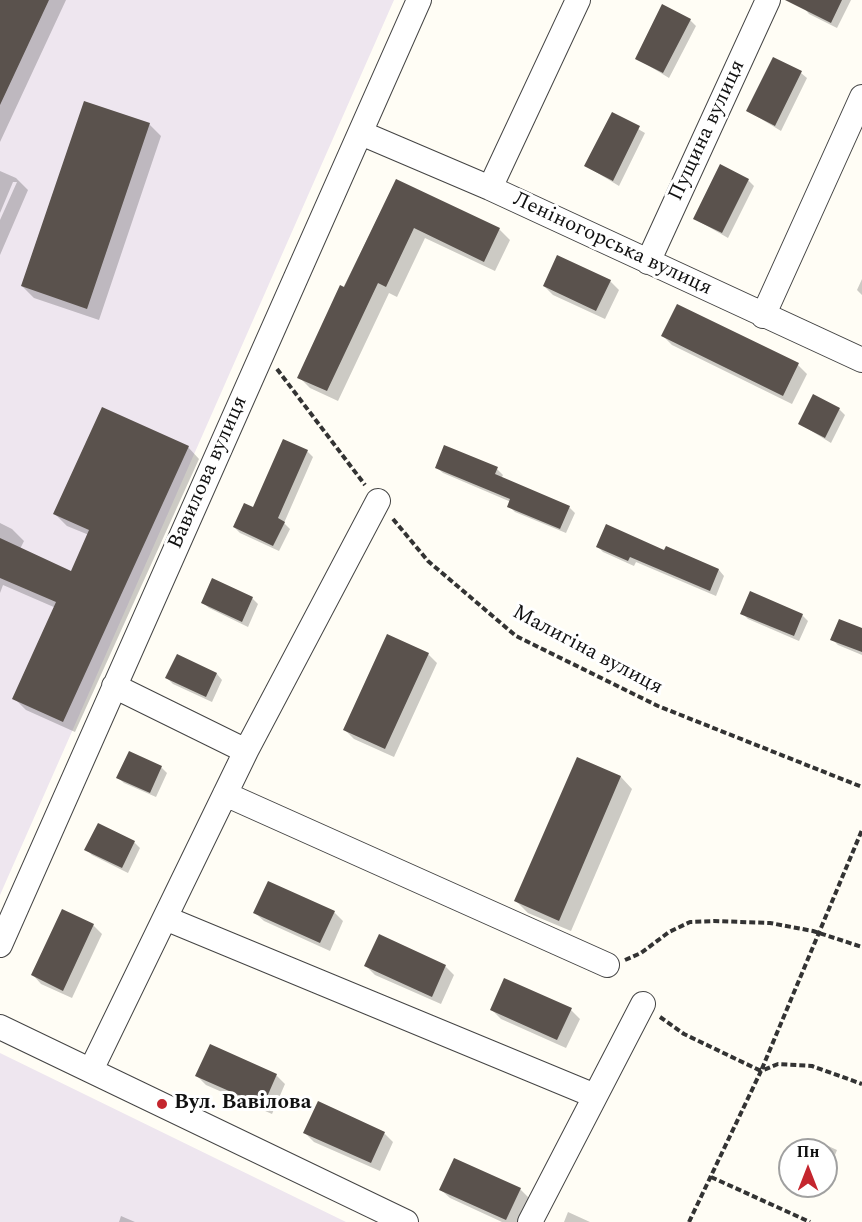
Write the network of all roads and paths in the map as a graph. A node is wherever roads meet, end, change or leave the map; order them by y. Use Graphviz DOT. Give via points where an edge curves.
graph roads {
  1 [pos="419,0"];
  2 [pos="578,0"];
  3 [pos="768,0"];
  4 [pos="862,97"];
  5 [pos="360,133"];
  6 [pos="490,188"];
  7 [pos="648,261"];
  8 [pos="763,316"];
  9 [pos="264,351"];
  10 [pos="862,360"];
  11 [pos="378,501"];
  12 [pos="114,687"];
  13 [pos="246,751"];
  14 [pos="862,786"];
  15 [pos="225,794"];
  16 [pos="862,830"];
  17 [pos="165,918"];
  18 [pos="819,933"];
  19 [pos="0,945"];
  20 [pos="862,946"];
  21 [pos="607,964"];
  22 [pos="643,1004"];
  23 [pos="0,1026"];
  24 [pos="91,1070"];
  25 [pos="761,1071"];
  26 [pos="862,1084"];
  27 [pos="595,1096"];
  28 [pos="711,1176"];
  29 [pos="406,1222"];
  30 [pos="530,1222"];
  31 [pos="689,1222"];
  32 [pos="810,1222"];
  1 -- 5 [label="street, Вавилова вулиця"];
  2 -- 6 [label="street"];
  3 -- 7 [label="street, Пущина вулиця"];
  4 -- 8 [label="street"];
  5 -- 6 [label="street, Леніногорська вулиця"];
  5 -- 9 [label="street, Вавилова вулиця"];
  6 -- 7 [label="street, Леніногорська вулиця"];
  7 -- 8 [label="street, Леніногорська вулиця"];
  8 -- 10 [label="street, Леніногорська вулиця"];
  9 -- 11 [label="path, Малигіна вулиця"];
  9 -- 12 [label="street, Вавилова вулиця"];
  11 -- 13 [label="street"];
  11 -- 14 [label="path, Малигіна вулиця" via="428,561 516,636 658,706"];
  12 -- 13 [label="street"];
  12 -- 19 [label="street, Вавилова вулиця"];
  13 -- 15 [label="street"];
  15 -- 17 [label="street"];
  15 -- 21 [label="street"];
  16 -- 18 [label="path"];
  17 -- 24 [label="street"];
  17 -- 27 [label="street"];
  18 -- 20 [label="path"];
  18 -- 21 [label="path" via="770,923 690,922 641,953"];
  18 -- 25 [label="path"];
  22 -- 25 [label="path" via="684,1034"];
  22 -- 27 [label="street"];
  23 -- 24 [label="street"];
  24 -- 29 [label="street"];
  25 -- 26 [label="path" via="778,1064 812,1066"];
  25 -- 28 [label="path"];
  27 -- 30 [label="street"];
  28 -- 31 [label="path"];
  28 -- 32 [label="path"];
}
